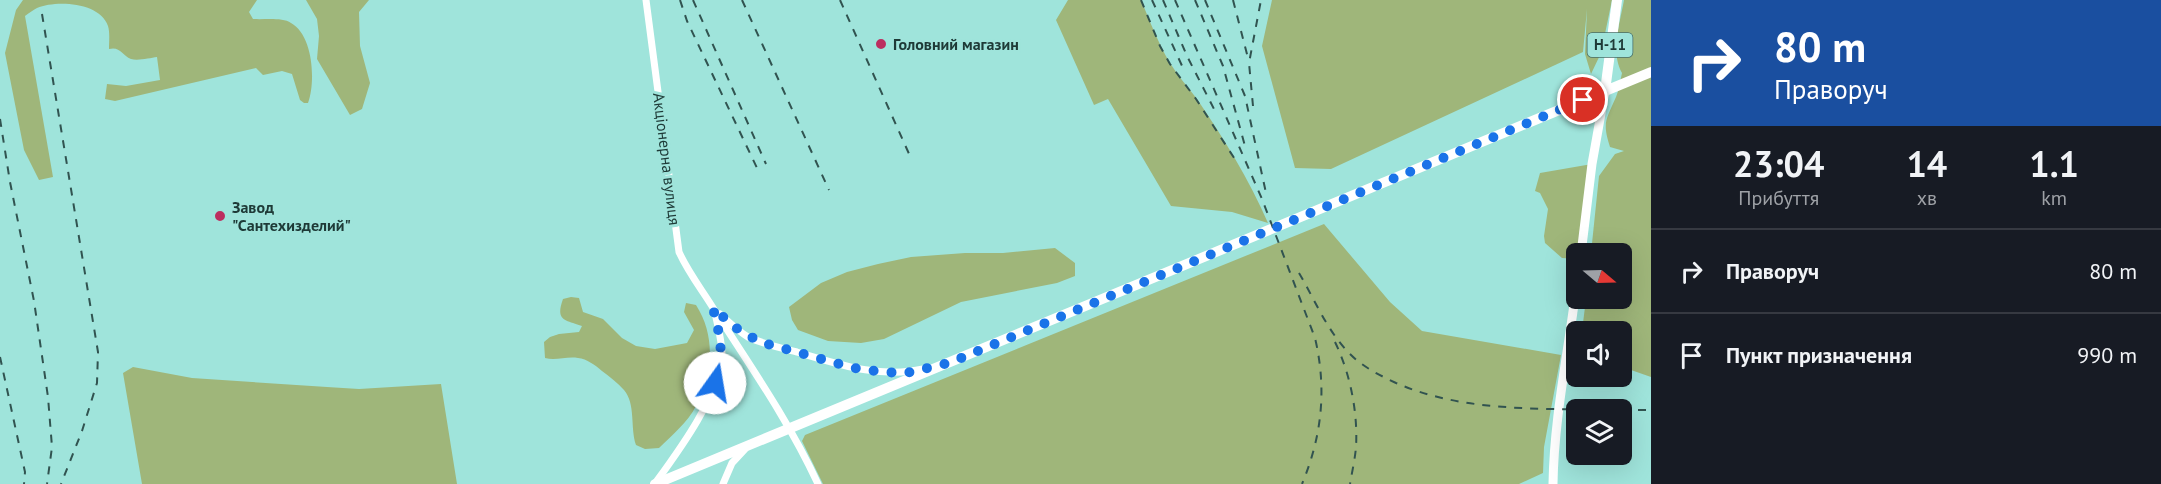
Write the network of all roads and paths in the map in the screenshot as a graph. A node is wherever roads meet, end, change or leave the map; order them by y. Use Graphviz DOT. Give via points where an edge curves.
graph roads {
  1 [pos="646,0"];
  2 [pos="1617,0"];
  3 [pos="1651,72"];
  4 [pos="1605,91"];
  5 [pos="1582,243"];
  6 [pos="713,308"];
  7 [pos="1573,309"];
  8 [pos="949,363"];
  9 [pos="750,446"];
  10 [pos="655,484"];
  11 [pos="723,484"];
  12 [pos="818,484"];
  13 [pos="1553,484"];
  1 -- 6 [label="street, Акціонерна вулиця" via="679,252"];
  2 -- 4 [label="main road, Н-11"];
  3 -- 4 [label="main road, Н-11"];
  4 -- 5 [label="street"];
  4 -- 8 [label="main road"];
  6 -- 8 [label="street" via="760,342 854,368 906,373"];
  6 -- 10 [label="street" via="722,352 720,368 682,448"];
  6 -- 12 [label="street"];
  7 -- 13 [label="street" via="1554,442"];
  8 -- 9 [label="main road"];
  9 -- 10 [label="main road"];
  9 -- 11 [label="street" via="732,463"];
}
